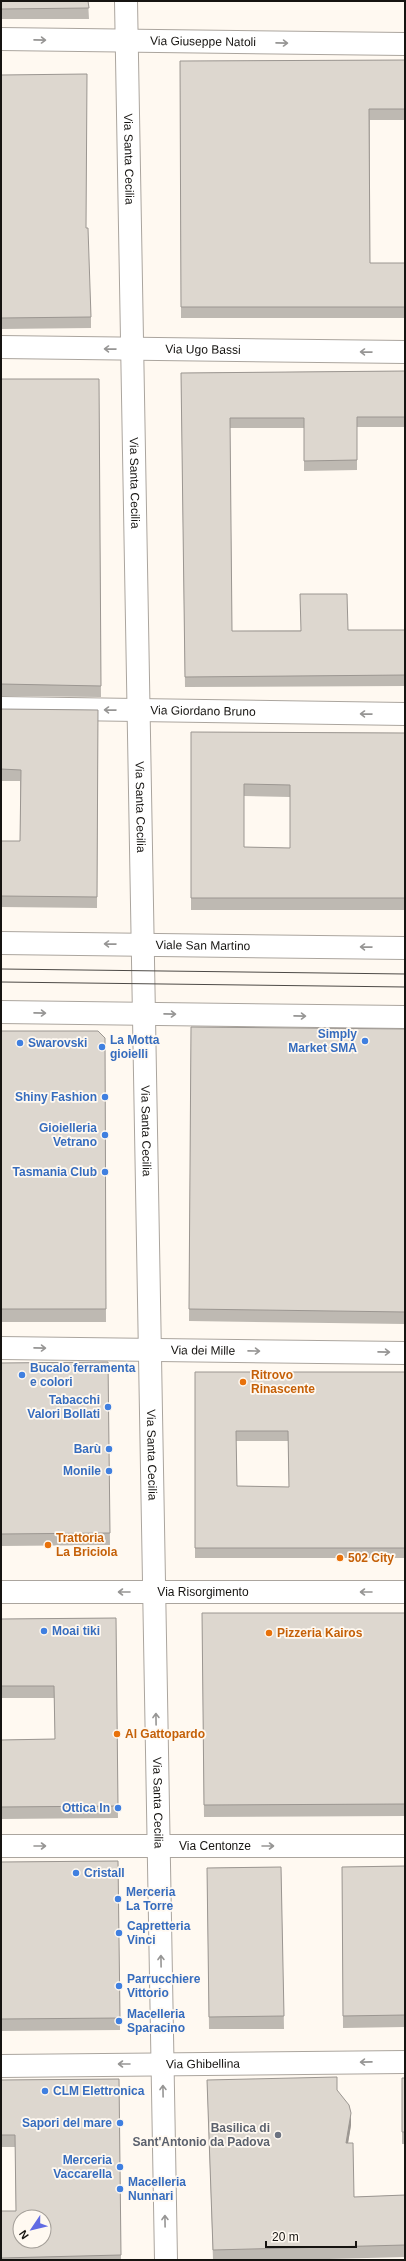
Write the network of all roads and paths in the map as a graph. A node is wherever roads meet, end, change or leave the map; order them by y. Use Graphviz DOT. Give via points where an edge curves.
graph roads {
  1 [pos="126,1"];
  2 [pos="1,39"];
  3 [pos="126,41"];
  4 [pos="405,44"];
  5 [pos="1,347"];
  6 [pos="132,349"];
  7 [pos="405,352"];
  8 [pos="1,708"];
  9 [pos="138,710"];
  10 [pos="405,714"];
  11 [pos="1,942"];
  12 [pos="143,944"];
  13 [pos="405,948"];
  14 [pos="1,1012"];
  15 [pos="144,1014"];
  16 [pos="405,1017"];
  17 [pos="1,1348"];
  18 [pos="150,1350"];
  19 [pos="405,1353"];
  20 [pos="1,1592"];
  21 [pos="154,1592"];
  22 [pos="405,1592"];
  23 [pos="1,1846"];
  24 [pos="159,1846"];
  25 [pos="405,1846"];
  26 [pos="405,2062"];
  27 [pos="162,2064"];
  28 [pos="1,2066"];
  29 [pos="166,2260"];
  1 -- 3 [label="street, Via Santa Cecilia"];
  2 -- 3 [label="street, Via Giuseppe Natoli, one-way"];
  3 -- 4 [label="street, Via Giuseppe Natoli, one-way"];
  3 -- 6 [label="street, Via Santa Cecilia"];
  6 -- 5 [label="street, Via Ugo Bassi, one-way"];
  7 -- 6 [label="street, Via Ugo Bassi, one-way"];
  6 -- 9 [label="street, Via Santa Cecilia"];
  9 -- 8 [label="street, Via Giordano Bruno, one-way"];
  10 -- 9 [label="street, Via Giordano Bruno, one-way"];
  9 -- 12 [label="street, Via Santa Cecilia"];
  12 -- 11 [label="street, Viale San Martino, one-way"];
  13 -- 12 [label="street, Viale San Martino, one-way"];
  12 -- 15 [label="street, Via Santa Cecilia"];
  14 -- 15 [label="street, one-way"];
  15 -- 16 [label="street, one-way"];
  15 -- 18 [label="street, Via Santa Cecilia"];
  17 -- 18 [label="street, Via dei Mille, one-way"];
  18 -- 19 [label="street, Via dei Mille, one-way"];
  18 -- 21 [label="street, Via Santa Cecilia"];
  21 -- 20 [label="street, Via Risorgimento, one-way"];
  22 -- 21 [label="street, Via Risorgimento, one-way"];
  24 -- 21 [label="street, Via Santa Cecilia, one-way"];
  23 -- 24 [label="street, Via Centonze, one-way"];
  24 -- 25 [label="street, Via Centonze, one-way"];
  27 -- 24 [label="street, Via Santa Cecilia, one-way"];
  26 -- 27 [label="street, Via Ghibellina, one-way"];
  27 -- 28 [label="street, Via Ghibellina, one-way"];
  29 -- 27 [label="street, Via Santa Cecilia, one-way"];
}
